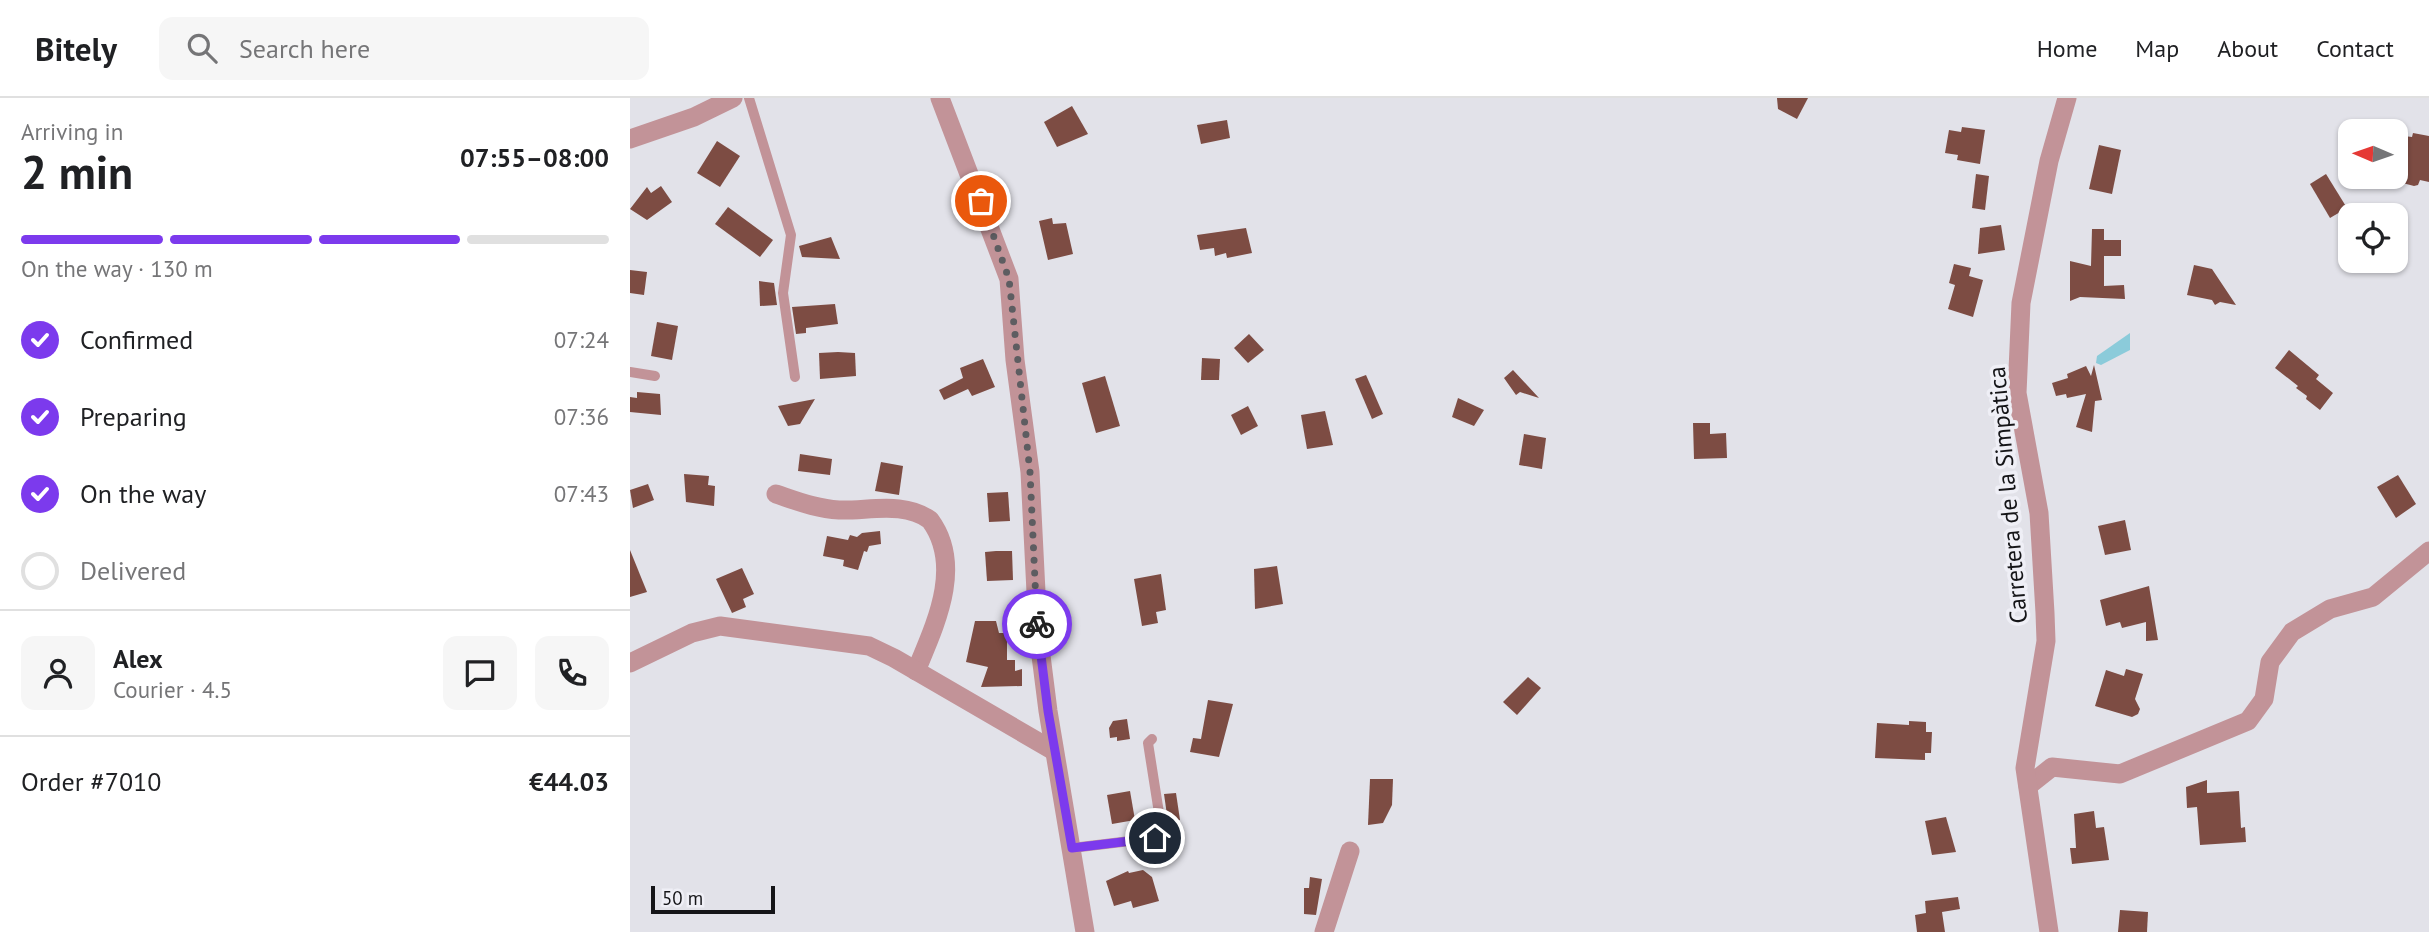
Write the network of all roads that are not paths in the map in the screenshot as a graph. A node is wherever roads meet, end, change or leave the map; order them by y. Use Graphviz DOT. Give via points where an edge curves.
graph roads {
  1 [pos="733,98"];
  2 [pos="749,98"];
  3 [pos="940,98"];
  4 [pos="2067,98"];
  5 [pos="630,139"];
  6 [pos="630,372"];
  7 [pos="655,376"];
  8 [pos="795,377"];
  9 [pos="776,494"];
  10 [pos="2429,551"];
  11 [pos="630,663"];
  12 [pos="916,671"];
  13 [pos="1152,739"];
  14 [pos="1054,751"];
  15 [pos="2028,786"];
  16 [pos="1072,848"];
  17 [pos="1350,851"];
  18 [pos="1085,932"];
  19 [pos="1324,932"];
  20 [pos="2049,932"];
  1 -- 5 [label="street"];
  2 -- 8 [label="lane" via="791,235 783,293"];
  3 -- 14 [label="street" via="1009,279 1029,461 1038,632"];
  4 -- 15 [label="street, Carretera de la Simpàtica" via="2049,161 2021,303 2017,393 2039,513 2046,641 2025,768"];
  6 -- 7 [label="lane"];
  9 -- 12 [label="street" via="839,510 901,509 930,520 944,554 944,590"];
  10 -- 15 [label="street" via="2373,597 2330,609 2291,632 2270,662 2264,699 2248,721 2120,774 2052,767"];
  11 -- 12 [label="street" via="692,633 731,625 869,646"];
  12 -- 14 [label="street"];
  13 -- 16 [label="lane" via="1149,762 1162,832 1155,838"];
  14 -- 16 [label="street"];
  15 -- 20 [label="street, Carretera de la Simpàtica"];
  16 -- 18 [label="street"];
  17 -- 19 [label="street"];
}
